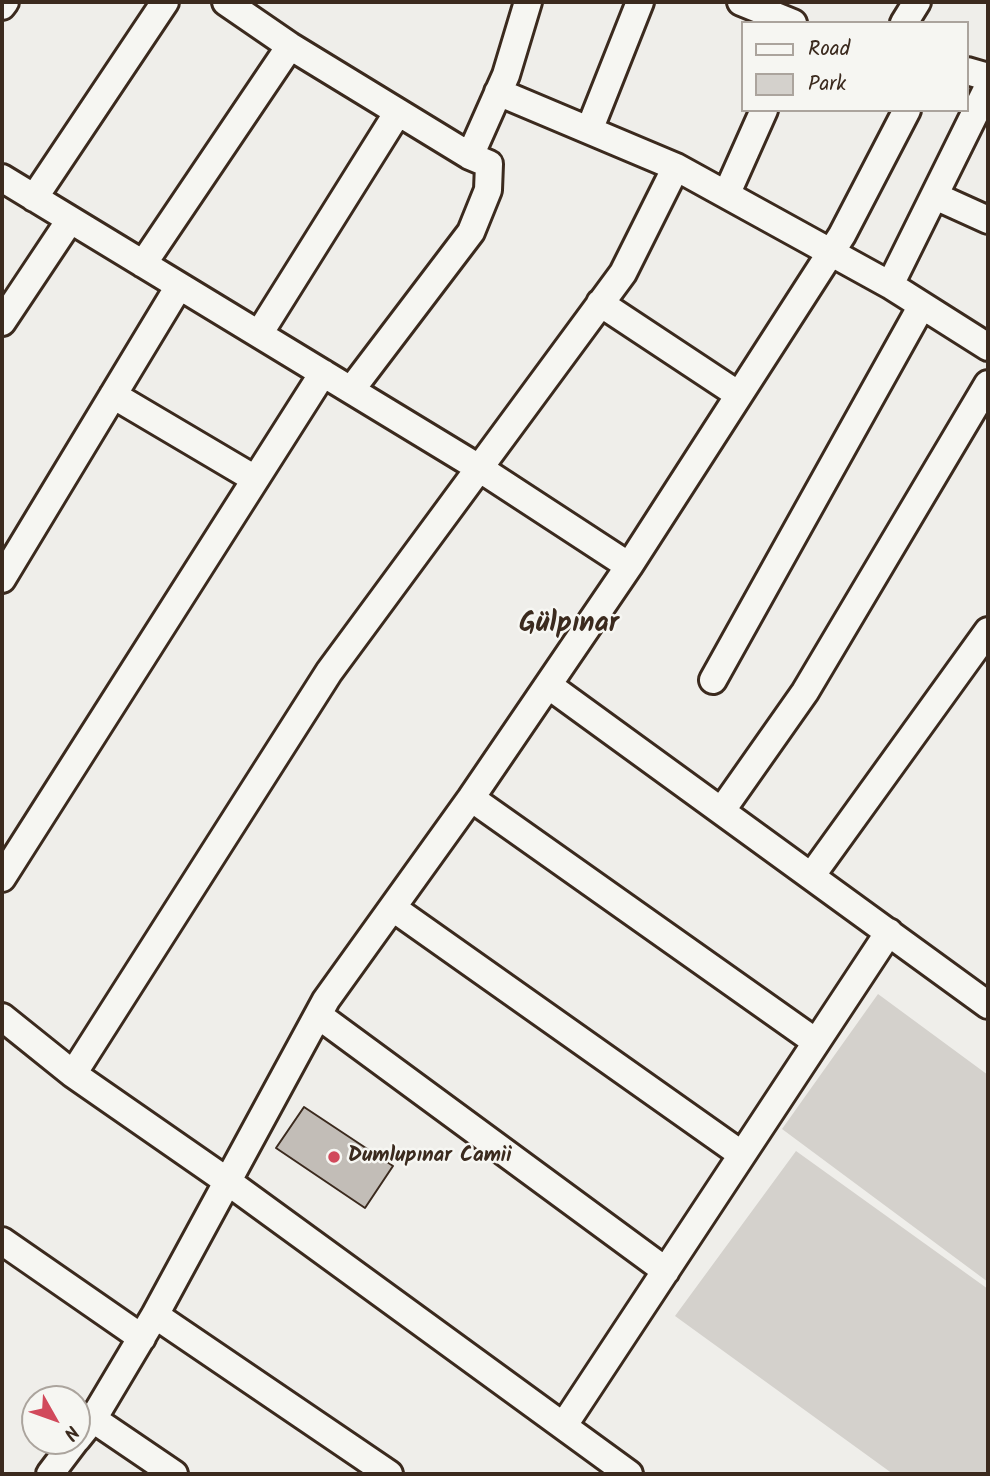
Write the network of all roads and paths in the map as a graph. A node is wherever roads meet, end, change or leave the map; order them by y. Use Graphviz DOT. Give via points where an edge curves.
graph roads {
  1 [pos="5,2"];
  2 [pos="165,2"];
  3 [pos="226,2"];
  4 [pos="528,2"];
  5 [pos="640,2"];
  6 [pos="917,2"];
  7 [pos="750,4"];
  8 [pos="2,6"];
  9 [pos="253,9"];
  10 [pos="788,21"];
  11 [pos="905,21"];
  12 [pos="290,46"];
  13 [pos="969,72"];
  14 [pos="988,77"];
  15 [pos="988,87"];
  16 [pos="498,92"];
  17 [pos="398,112"];
  18 [pos="763,112"];
  19 [pos="906,112"];
  20 [pos="590,128"];
  21 [pos="470,156"];
  22 [pos="676,167"];
  23 [pos="2,178"];
  24 [pos="727,193"];
  25 [pos="935,196"];
  26 [pos="34,198"];
  27 [pos="70,220"];
  28 [pos="988,220"];
  29 [pos="831,252"];
  30 [pos="142,264"];
  31 [pos="890,285"];
  32 [pos="179,286"];
  33 [pos="600,303"];
  34 [pos="921,307"];
  35 [pos="2,323"];
  36 [pos="259,334"];
  37 [pos="988,347"];
  38 [pos="323,373"];
  39 [pos="988,384"];
  40 [pos="351,390"];
  41 [pos="113,395"];
  42 [pos="739,395"];
  43 [pos="480,468"];
  44 [pos="255,479"];
  45 [pos="629,566"];
  46 [pos="2,579"];
  47 [pos="988,631"];
  48 [pos="713,680"];
  49 [pos="548,685"];
  50 [pos="471,798"];
  51 [pos="722,810"];
  52 [pos="812,875"];
  53 [pos="2,878"];
  54 [pos="393,908"];
  55 [pos="889,932"];
  56 [pos="988,1005"];
  57 [pos="318,1015"];
  58 [pos="2,1017"];
  59 [pos="816,1042"];
  60 [pos="73,1074"];
  61 [pos="741,1154"];
  62 [pos="227,1181"];
  63 [pos="2,1241"];
  64 [pos="666,1271"];
  65 [pos="155,1315"];
  66 [pos="142,1338"];
  67 [pos="91,1419"];
  68 [pos="565,1426"];
  69 [pos="91,1437"];
  70 [pos="65,1455"];
  71 [pos="50,1474"];
  72 [pos="174,1474"];
  73 [pos="389,1474"];
  74 [pos="629,1474"];
  1 -- 8 [label="street"];
  2 -- 26 [label="street"];
  3 -- 9 [label="street"];
  4 -- 16 [label="street"];
  5 -- 20 [label="street"];
  6 -- 11 [label="street"];
  7 -- 10 [label="street"];
  9 -- 12 [label="street"];
  12 -- 17 [label="street"];
  12 -- 30 [label="street"];
  13 -- 14 [label="street"];
  15 -- 25 [label="street"];
  16 -- 20 [label="street"];
  16 -- 21 [label="street"];
  17 -- 21 [label="street"];
  17 -- 36 [label="street"];
  18 -- 24 [label="street"];
  19 -- 29 [label="street"];
  20 -- 22 [label="street"];
  21 -- 40 [label="street" via="489,164 488,190 471,232"];
  22 -- 24 [label="street"];
  22 -- 33 [label="street" via="623,272"];
  23 -- 26 [label="street"];
  24 -- 29 [label="street"];
  25 -- 28 [label="street"];
  25 -- 31 [label="street"];
  26 -- 27 [label="street"];
  27 -- 30 [label="street"];
  27 -- 35 [label="street"];
  29 -- 31 [label="street"];
  29 -- 42 [label="street"];
  30 -- 32 [label="street"];
  31 -- 34 [label="street"];
  32 -- 36 [label="street"];
  32 -- 41 [label="street"];
  33 -- 42 [label="street"];
  33 -- 43 [label="street"];
  34 -- 37 [label="street"];
  34 -- 48 [label="street"];
  36 -- 38 [label="street"];
  38 -- 40 [label="street"];
  38 -- 44 [label="street"];
  39 -- 51 [label="street" via="805,692"];
  40 -- 43 [label="street"];
  41 -- 44 [label="street"];
  41 -- 46 [label="street"];
  42 -- 45 [label="street"];
  43 -- 45 [label="street"];
  43 -- 60 [label="street" via="329,672"];
  44 -- 53 [label="street"];
  45 -- 49 [label="street"];
  47 -- 52 [label="street"];
  49 -- 50 [label="street"];
  49 -- 51 [label="street"];
  50 -- 54 [label="street"];
  50 -- 59 [label="street"];
  51 -- 52 [label="street"];
  52 -- 55 [label="street"];
  54 -- 57 [label="street"];
  54 -- 61 [label="street"];
  55 -- 56 [label="street"];
  55 -- 59 [label="street"];
  57 -- 62 [label="street"];
  57 -- 64 [label="street"];
  58 -- 60 [label="street"];
  59 -- 61 [label="street"];
  60 -- 62 [label="street"];
  61 -- 64 [label="street"];
  62 -- 65 [label="street"];
  62 -- 68 [label="street"];
  63 -- 66 [label="street"];
  64 -- 68 [label="street"];
  65 -- 66 [label="street"];
  65 -- 73 [label="street"];
  66 -- 67 [label="street"];
  68 -- 74 [label="street"];
  69 -- 72 [label="street"];
  70 -- 71 [label="street"];
}
